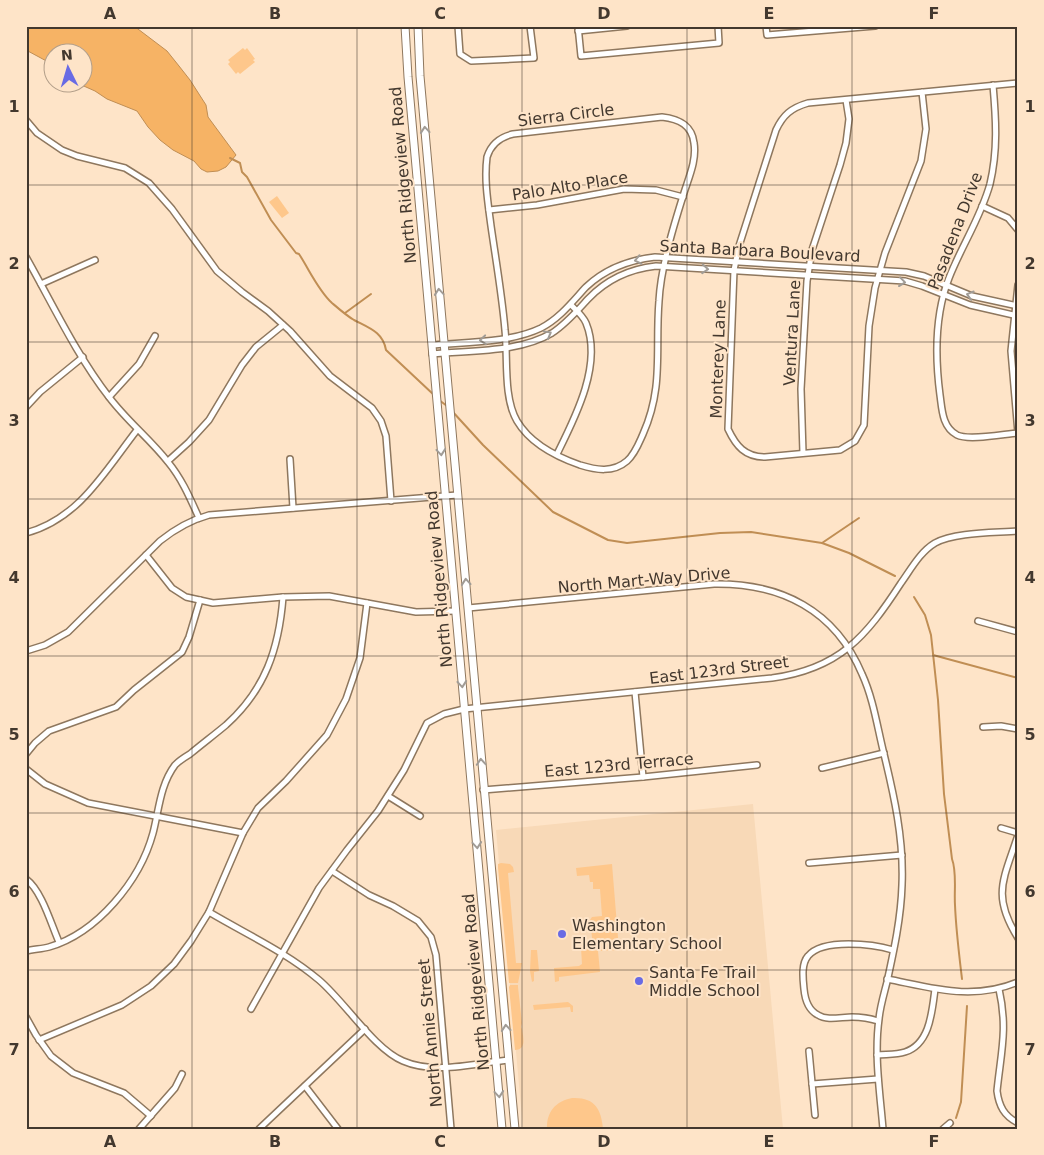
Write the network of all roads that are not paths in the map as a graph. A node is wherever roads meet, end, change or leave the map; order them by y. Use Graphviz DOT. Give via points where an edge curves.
graph roads {
  1 [pos="405,26"];
  2 [pos="418,26"];
  3 [pos="458,26"];
  4 [pos="530,26"];
  5 [pos="627,26"];
  6 [pos="718,26"];
  7 [pos="766,26"];
  8 [pos="874,26"];
  9 [pos="578,28"];
  10 [pos="1018,83"];
  11 [pos="993,85"];
  12 [pos="922,92"];
  13 [pos="846,100"];
  14 [pos="26,120"];
  15 [pos="683,197"];
  16 [pos="982,206"];
  17 [pos="489,210"];
  18 [pos="1018,230"];
  19 [pos="26,257"];
  20 [pos="666,257"];
  21 [pos="95,260"];
  22 [pos="736,262"];
  23 [pos="664,266"];
  24 [pos="810,266"];
  25 [pos="734,270"];
  26 [pos="880,270"];
  27 [pos="808,275"];
  28 [pos="877,279"];
  29 [pos="42,284"];
  30 [pos="1018,285"];
  31 [pos="946,286"];
  32 [pos="943,294"];
  33 [pos="571,305"];
  34 [pos="1016,306"];
  35 [pos="577,311"];
  36 [pos="1016,316"];
  37 [pos="283,325"];
  38 [pos="155,336"];
  39 [pos="506,338"];
  40 [pos="444,343"];
  41 [pos="432,344"];
  42 [pos="506,348"];
  43 [pos="445,352"];
  44 [pos="432,354"];
  45 [pos="83,357"];
  46 [pos="109,397"];
  47 [pos="26,407"];
  48 [pos="137,430"];
  49 [pos="1018,433"];
  50 [pos="803,453"];
  51 [pos="557,454"];
  52 [pos="290,459"];
  53 [pos="168,461"];
  54 [pos="458,495"];
  55 [pos="445,496"];
  56 [pos="391,501"];
  57 [pos="293,508"];
  58 [pos="199,518"];
  59 [pos="1018,531"];
  60 [pos="26,533"];
  61 [pos="146,555"];
  62 [pos="283,597"];
  63 [pos="200,600"];
  64 [pos="367,602"];
  65 [pos="468,608"];
  66 [pos="456,611"];
  67 [pos="978,621"];
  68 [pos="1018,632"];
  69 [pos="848,648"];
  70 [pos="26,651"];
  71 [pos="635,692"];
  72 [pos="477,707"];
  73 [pos="464,709"];
  74 [pos="983,727"];
  75 [pos="1018,729"];
  76 [pos="884,753"];
  77 [pos="26,754"];
  78 [pos="757,764"];
  79 [pos="822,768"];
  80 [pos="26,769"];
  81 [pos="642,777"];
  82 [pos="483,790"];
  83 [pos="388,796"];
  84 [pos="157,816"];
  85 [pos="420,816"];
  86 [pos="1001,828"];
  87 [pos="243,833"];
  88 [pos="1018,834"];
  89 [pos="902,855"];
  90 [pos="809,863"];
  91 [pos="332,870"];
  92 [pos="26,879"];
  93 [pos="209,912"];
  94 [pos="1018,938"];
  95 [pos="59,942"];
  96 [pos="893,950"];
  97 [pos="26,951"];
  98 [pos="281,953"];
  99 [pos="887,979"];
  100 [pos="1018,982"];
  101 [pos="935,989"];
  102 [pos="999,989"];
  103 [pos="251,1009"];
  104 [pos="26,1017"];
  105 [pos="878,1021"];
  106 [pos="366,1029"];
  107 [pos="39,1040"];
  108 [pos="809,1051"];
  109 [pos="877,1055"];
  110 [pos="508,1060"];
  111 [pos="497,1061"];
  112 [pos="445,1067"];
  113 [pos="182,1074"];
  114 [pos="878,1079"];
  115 [pos="812,1084"];
  116 [pos="305,1086"];
  117 [pos="815,1115"];
  118 [pos="152,1116"];
  119 [pos="950,1123"];
  120 [pos="1018,1123"];
  121 [pos="140,1129"];
  122 [pos="259,1129"];
  123 [pos="338,1129"];
  124 [pos="451,1129"];
  125 [pos="502,1129"];
  126 [pos="515,1129"];
  127 [pos="883,1129"];
  128 [pos="943,1129"];
  1 -- 41 [label="main road, North Ridgeview Road"];
  40 -- 2 [label="main road, North Ridgeview Road, one-way"];
  3 -- 4 [label="street" via="460,54 471,61 534,58"];
  5 -- 9 [label="street"];
  6 -- 9 [label="street" via="719,43 581,56"];
  7 -- 8 [label="street" via="767,36"];
  10 -- 11 [label="street"];
  11 -- 12 [label="street, Monterey Lane"];
  11 -- 16 [label="street, Pasadena Drive" via="995,159"];
  12 -- 13 [label="street, Monterey Lane"];
  12 -- 26 [label="street, Monterey Lane" via="926,129 921,161"];
  13 -- 22 [label="street, Monterey Lane" via="796,106 780,121"];
  13 -- 24 [label="street, Ventura Lane" via="849,119 846,143 812,250"];
  14 -- 37 [label="street" via="37,133 62,150 125,168 149,184 172,209 217,271"];
  15 -- 17 [label="street, Palo Alto Place" via="635,188"];
  15 -- 17 [label="street, Sierra Circle" via="694,160 693,136 681,121 662,117 505,136 497,140 487,157"];
  15 -- 20 [label="street, Sierra Circle"];
  16 -- 18 [label="street" via="1008,218"];
  16 -- 31 [label="street, Pasadena Drive"];
  17 -- 39 [label="street, Sierra Circle"];
  19 -- 29 [label="street"];
  20 -- 22 [label="street, Santa Barbara Boulevard"];
  20 -- 23 [label="street, Sierra Circle"];
  20 -- 33 [label="street, Santa Barbara Boulevard, one-way" via="642,258 613,268 594,281"];
  21 -- 29 [label="street"];
  22 -- 24 [label="street, Santa Barbara Boulevard"];
  22 -- 25 [label="street, Monterey Lane"];
  23 -- 25 [label="street, Santa Barbara Boulevard, one-way"];
  23 -- 35 [label="street, Santa Barbara Boulevard" via="644,268 617,277 599,289"];
  23 -- 51 [label="street, Sierra Circle" via="659,300 656,392 648,422 632,456 618,467 600,470 571,462"];
  24 -- 26 [label="street, Santa Barbara Boulevard"];
  24 -- 27 [label="street, Ventura Lane"];
  25 -- 27 [label="street, Santa Barbara Boulevard"];
  25 -- 50 [label="street, Monterey Lane" via="728,429 738,447 752,456"];
  26 -- 28 [label="street, Monterey Lane"];
  26 -- 31 [label="street, Santa Barbara Boulevard" via="915,274"];
  27 -- 28 [label="street, Santa Barbara Boulevard"];
  27 -- 50 [label="street, Ventura Lane" via="801,389"];
  28 -- 32 [label="street, Santa Barbara Boulevard, one-way" via="914,283"];
  28 -- 50 [label="street, Monterey Lane" via="862,430 845,448"];
  29 -- 45 [label="street"];
  30 -- 34 [label="street"];
  31 -- 32 [label="street, Pasadena Drive"];
  34 -- 31 [label="street, Santa Barbara Boulevard, one-way"];
  32 -- 36 [label="street, Santa Barbara Boulevard" via="970,305"];
  32 -- 49 [label="street, Pasadena Drive" via="938,368 945,422 962,436"];
  33 -- 35 [label="street"];
  33 -- 39 [label="street, Santa Barbara Boulevard" via="542,328"];
  34 -- 36 [label="street"];
  42 -- 35 [label="street, Santa Barbara Boulevard, one-way" via="545,336"];
  35 -- 51 [label="street" via="586,323 589,335 589,372 578,409"];
  36 -- 49 [label="street" via="1011,351"];
  37 -- 53 [label="street" via="256,347 209,420"];
  37 -- 56 [label="street" via="330,376 377,414 386,436"];
  38 -- 46 [label="street" via="139,364"];
  39 -- 40 [label="street, Santa Barbara Boulevard, one-way"];
  39 -- 42 [label="street, Sierra Circle"];
  40 -- 41 [label="street, Santa Barbara Boulevard"];
  40 -- 43 [label="main road, North Ridgeview Road"];
  41 -- 44 [label="main road, North Ridgeview Road"];
  42 -- 43 [label="street, Santa Barbara Boulevard"];
  42 -- 51 [label="street, Sierra Circle" via="512,411 530,436"];
  43 -- 44 [label="street, Santa Barbara Boulevard"];
  43 -- 54 [label="main road, North Ridgeview Road"];
  44 -- 55 [label="main road, North Ridgeview Road, one-way"];
  45 -- 46 [label="street"];
  45 -- 47 [label="street"];
  46 -- 48 [label="street"];
  48 -- 53 [label="street"];
  48 -- 60 [label="street" via="80,502 62,518"];
  52 -- 57 [label="street"];
  53 -- 58 [label="street"];
  54 -- 55 [label="street"];
  65 -- 54 [label="main road, North Ridgeview Road, one-way"];
  55 -- 56 [label="street"];
  55 -- 66 [label="main road, North Ridgeview Road"];
  56 -- 57 [label="street"];
  57 -- 58 [label="street"];
  58 -- 61 [label="street" via="172,531"];
  59 -- 69 [label="street, East 123rd Street" via="953,537 927,548 878,618"];
  61 -- 63 [label="street" via="172,588 186,597"];
  61 -- 70 [label="street" via="68,632"];
  62 -- 63 [label="street" via="213,604"];
  62 -- 64 [label="street" via="329,596"];
  62 -- 84 [label="street" via="281,626 274,651 255,693 227,724 176,764 165,781"];
  63 -- 77 [label="street" via="182,652 116,707 49,731"];
  64 -- 66 [label="street" via="416,612"];
  64 -- 87 [label="street" via="360,658 346,699 327,735 258,808"];
  65 -- 69 [label="street, North Mart-Way Drive" via="738,584 785,595 806,606 835,631"];
  65 -- 72 [label="main road, North Ridgeview Road"];
  66 -- 73 [label="main road, North Ridgeview Road, one-way"];
  67 -- 68 [label="street"];
  69 -- 71 [label="street, East 123rd Street" via="824,664 792,675"];
  69 -- 76 [label="street, North Mart-Way Drive" via="867,685"];
  71 -- 72 [label="street, East 123rd Street"];
  71 -- 81 [label="street, East 123rd Street"];
  72 -- 73 [label="street, East 123rd Street"];
  82 -- 72 [label="main road, North Ridgeview Road, one-way"];
  73 -- 83 [label="street, East 123rd Street" via="427,723"];
  73 -- 111 [label="main road, North Ridgeview Road, one-way"];
  74 -- 75 [label="street"];
  76 -- 79 [label="street"];
  76 -- 89 [label="street, North Mart-Way Drive" via="899,821"];
  78 -- 81 [label="street, East 123rd Terrace"];
  80 -- 84 [label="street" via="45,784 88,803"];
  81 -- 82 [label="street, East 123rd Terrace"];
  110 -- 82 [label="main road, North Ridgeview Road, one-way"];
  83 -- 85 [label="street"];
  83 -- 91 [label="street, East 123rd Street"];
  84 -- 87 [label="street"];
  84 -- 95 [label="street" via="141,863 124,890 104,914"];
  86 -- 88 [label="street"];
  87 -- 93 [label="street"];
  88 -- 94 [label="street" via="1001,893 1004,912"];
  89 -- 90 [label="street"];
  89 -- 96 [label="street, North Mart-Way Drive" via="901,906"];
  91 -- 98 [label="street, East 123rd Street"];
  91 -- 112 [label="street, North Annie Street" via="369,895 418,921 431,937 436,955"];
  92 -- 95 [label="street" via="42,903"];
  93 -- 98 [label="street"];
  93 -- 107 [label="street" via="192,941 151,986 122,1005"];
  95 -- 97 [label="street"];
  96 -- 99 [label="street, North Mart-Way Drive"];
  96 -- 105 [label="street" via="870,944 828,946 816,949 804,965 806,1001 818,1016 866,1017"];
  98 -- 103 [label="street, East 123rd Street"];
  98 -- 106 [label="street" via="320,981"];
  99 -- 101 [label="street"];
  99 -- 105 [label="street, North Mart-Way Drive"];
  100 -- 102 [label="street"];
  101 -- 102 [label="street" via="966,993"];
  101 -- 109 [label="street" via="927,1030 917,1047 903,1053"];
  102 -- 120 [label="street" via="1004,1027 996,1091 1001,1108 1010,1120"];
  104 -- 107 [label="street"];
  105 -- 109 [label="street, North Mart-Way Drive"];
  106 -- 112 [label="street" via="385,1051 404,1062"];
  106 -- 116 [label="street"];
  107 -- 118 [label="street" via="51,1056 73,1073 124,1093"];
  108 -- 115 [label="street"];
  109 -- 114 [label="street, North Mart-Way Drive"];
  110 -- 111 [label="street"];
  110 -- 126 [label="main road, North Ridgeview Road"];
  111 -- 112 [label="street"];
  111 -- 125 [label="main road, North Ridgeview Road, one-way"];
  112 -- 124 [label="street, North Annie Street"];
  113 -- 118 [label="street"];
  114 -- 115 [label="street"];
  114 -- 127 [label="street, North Mart-Way Drive"];
  115 -- 117 [label="street"];
  116 -- 122 [label="street"];
  116 -- 123 [label="street"];
  118 -- 121 [label="street"];
  119 -- 128 [label="street"];
}
